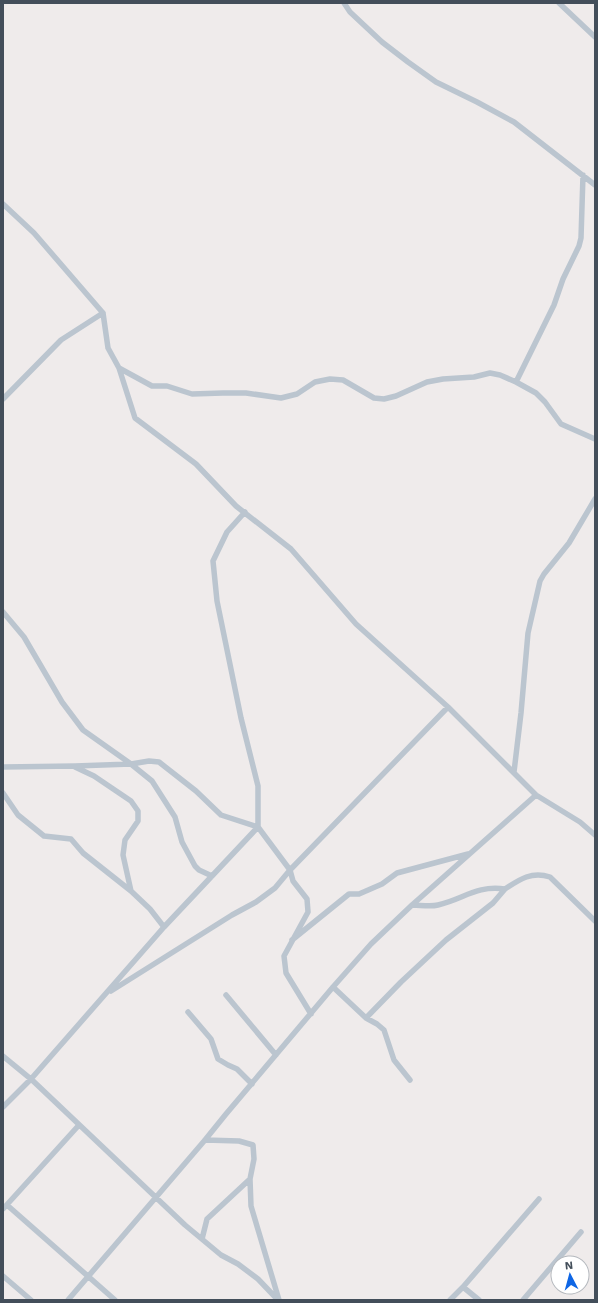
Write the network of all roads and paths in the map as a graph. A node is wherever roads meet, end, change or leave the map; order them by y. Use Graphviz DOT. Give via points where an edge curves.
graph roads {
  1 [pos="344,3"];
  2 [pos="559,3"];
  3 [pos="595,37"];
  4 [pos="583,176"];
  5 [pos="595,185"];
  6 [pos="3,204"];
  7 [pos="103,313"];
  8 [pos="119,368"];
  9 [pos="516,382"];
  10 [pos="3,399"];
  11 [pos="595,439"];
  12 [pos="595,499"];
  13 [pos="244,512"];
  14 [pos="3,612"];
  15 [pos="448,707"];
  16 [pos="131,764"];
  17 [pos="75,766"];
  18 [pos="3,767"];
  19 [pos="514,772"];
  20 [pos="3,793"];
  21 [pos="536,795"];
  22 [pos="258,827"];
  23 [pos="595,835"];
  24 [pos="470,853"];
  25 [pos="290,870"];
  26 [pos="212,876"];
  27 [pos="505,889"];
  28 [pos="131,891"];
  29 [pos="412,905"];
  30 [pos="595,921"];
  31 [pos="164,927"];
  32 [pos="292,940"];
  33 [pos="333,988"];
  34 [pos="104,995"];
  35 [pos="226,995"];
  36 [pos="188,1012"];
  37 [pos="311,1014"];
  38 [pos="366,1018"];
  39 [pos="276,1055"];
  40 [pos="3,1056"];
  41 [pos="31,1079"];
  42 [pos="410,1080"];
  43 [pos="252,1084"];
  44 [pos="3,1107"];
  45 [pos="79,1125"];
  46 [pos="205,1140"];
  47 [pos="250,1179"];
  48 [pos="156,1197"];
  49 [pos="539,1199"];
  50 [pos="5,1207"];
  51 [pos="581,1232"];
  52 [pos="202,1239"];
  53 [pos="3,1276"];
  54 [pos="88,1276"];
  55 [pos="464,1287"];
  56 [pos="31,1300"];
  57 [pos="68,1300"];
  58 [pos="115,1300"];
  59 [pos="278,1300"];
  60 [pos="450,1300"];
  61 [pos="479,1300"];
  62 [pos="523,1300"];
  1 -- 4 [label="street" via="382,42 408,62 436,82 514,122"];
  2 -- 3 [label="street"];
  4 -- 5 [label="street"];
  4 -- 9 [label="street" via="579,246 554,305"];
  6 -- 7 [label="street" via="34,233"];
  7 -- 8 [label="street" via="108,348"];
  7 -- 10 [label="street" via="62,340"];
  8 -- 9 [label="street" via="152,386 167,386 192,394 246,393 281,398 297,394 315,382 330,379 343,380 374,398 384,400 427,382 443,379 474,378 490,373"];
  8 -- 13 [label="street" via="135,418 196,464"];
  9 -- 11 [label="street" via="536,393 561,424"];
  12 -- 19 [label="street" via="569,543 540,581 528,633"];
  13 -- 15 [label="street" via="291,549 356,624"];
  13 -- 22 [label="street" via="227,532 213,561 217,601 258,786"];
  14 -- 16 [label="street" via="24,637 62,702 83,730"];
  15 -- 19 [label="street"];
  15 -- 25 [label="street"];
  16 -- 17 [label="street"];
  16 -- 22 [label="street" via="159,762 221,815"];
  16 -- 26 [label="street" via="152,781 175,817 182,842 195,866"];
  17 -- 18 [label="street"];
  17 -- 28 [label="street" via="125,797 138,811 138,821 125,840 123,855"];
  19 -- 21 [label="street"];
  20 -- 28 [label="street" via="18,815 44,836 70,839 83,853"];
  21 -- 23 [label="street" via="580,822"];
  21 -- 24 [label="street"];
  22 -- 25 [label="street"];
  22 -- 26 [label="street"];
  24 -- 29 [label="street"];
  24 -- 32 [label="street" via="397,873 382,884 359,894 348,894"];
  25 -- 32 [label="street" via="293,881 306,899 308,912"];
  25 -- 34 [label="street" via="275,888 256,902"];
  26 -- 31 [label="street"];
  27 -- 29 [label="street" via="480,889 437,905"];
  27 -- 30 [label="street" via="520,879 542,874 550,878"];
  27 -- 38 [label="street" via="493,903 446,940"];
  28 -- 31 [label="street"];
  29 -- 33 [label="street" via="371,944"];
  31 -- 34 [label="street"];
  32 -- 37 [label="street" via="284,956 286,973"];
  33 -- 37 [label="street"];
  33 -- 38 [label="street"];
  34 -- 41 [label="street"];
  35 -- 39 [label="street"];
  36 -- 43 [label="street" via="211,1039 218,1059 237,1068"];
  37 -- 39 [label="street"];
  38 -- 42 [label="street" via="384,1030 394,1060"];
  39 -- 43 [label="street"];
  40 -- 41 [label="street"];
  41 -- 44 [label="street"];
  41 -- 45 [label="street"];
  43 -- 46 [label="street"];
  45 -- 48 [label="street"];
  45 -- 50 [label="street"];
  46 -- 47 [label="street" via="239,1141 253,1145 254,1159"];
  46 -- 48 [label="street"];
  47 -- 52 [label="street" via="207,1219"];
  47 -- 59 [label="street" via="251,1206"];
  48 -- 52 [label="street"];
  48 -- 54 [label="street"];
  49 -- 55 [label="street"];
  50 -- 54 [label="street"];
  51 -- 62 [label="street"];
  52 -- 59 [label="street" via="258,1280"];
  53 -- 56 [label="street"];
  54 -- 57 [label="street"];
  54 -- 58 [label="street"];
  55 -- 60 [label="street"];
  55 -- 61 [label="street"];
}
